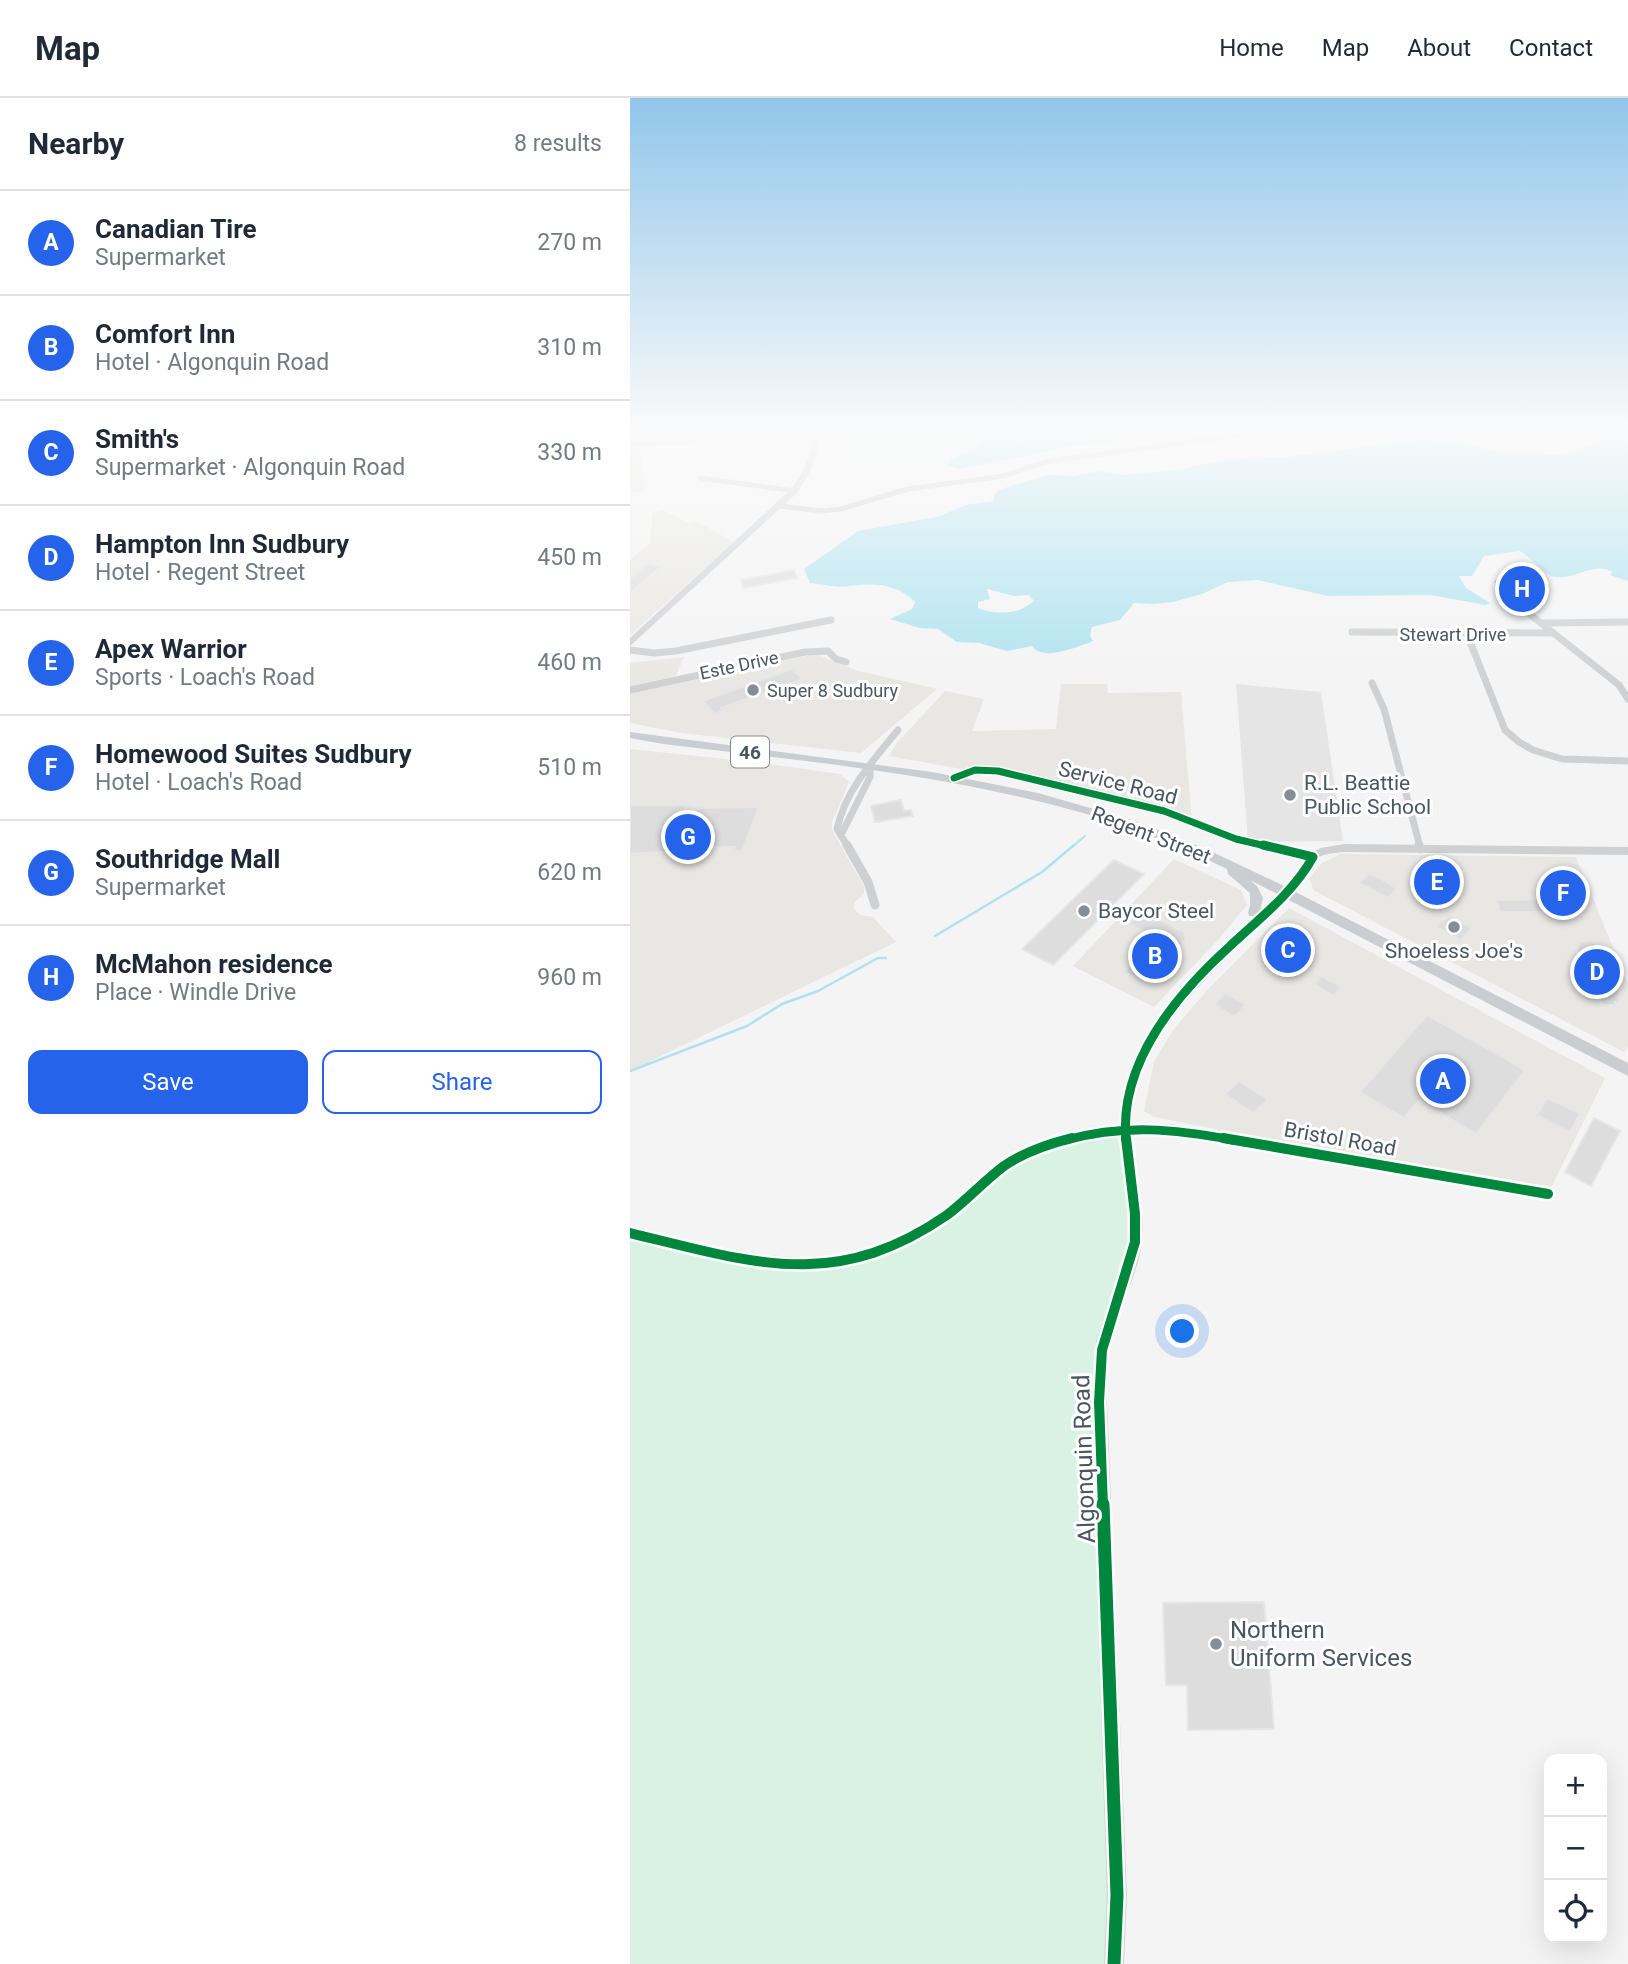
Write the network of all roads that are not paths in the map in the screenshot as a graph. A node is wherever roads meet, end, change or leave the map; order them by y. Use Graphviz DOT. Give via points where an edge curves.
graph roads {
  1 [pos="772,513"];
  2 [pos="1497,582"];
  3 [pos="831,620"];
  4 [pos="1628,622"];
  5 [pos="1544,623"];
  6 [pos="1352,632"];
  7 [pos="1553,633"];
  8 [pos="1467,634"];
  9 [pos="630,643"];
  10 [pos="630,650"];
  11 [pos="846,662"];
  12 [pos="1372,683"];
  13 [pos="1619,685"];
  14 [pos="1628,685"];
  15 [pos="630,690"];
  16 [pos="1628,699"];
  17 [pos="898,730"];
  18 [pos="630,735"];
  19 [pos="1628,761"];
  20 [pos="870,766"];
  21 [pos="954,778"];
  22 [pos="1420,849"];
  23 [pos="1628,851"];
  24 [pos="1313,857"];
  25 [pos="1224,863"];
  26 [pos="1282,889"];
  27 [pos="875,905"];
  28 [pos="1254,913"];
  29 [pos="1231,945"];
  30 [pos="1628,1070"];
  31 [pos="1125,1130"];
  32 [pos="1548,1194"];
  33 [pos="630,1233"];
  34 [pos="1114,1964"];
  1 -- 9 [label="main road"];
  2 -- 5 [label="street" via="1506,595"];
  3 -- 10 [label="street" via="676,651"];
  4 -- 5 [label="street"];
  5 -- 7 [label="street"];
  6 -- 8 [label="street, Stewart Drive"];
  7 -- 8 [label="street, Stewart Drive"];
  7 -- 13 [label="street"];
  8 -- 19 [label="street" via="1504,730 1514,739 1559,760"];
  11 -- 15 [label="street, Este Drive" via="828,651 805,652"];
  12 -- 22 [label="street" via="1384,709"];
  13 -- 14 [label="street"];
  13 -- 16 [label="street"];
  17 -- 20 [label="street"];
  18 -- 20 [label="main road, Regent Street / 46"];
  20 -- 21 [label="main road, Regent Street / 46"];
  20 -- 27 [label="street" via="870,778 842,833 868,881"];
  21 -- 24 [label="street, Service Road" via="967,770 998,771 1164,811 1236,839"];
  21 -- 25 [label="main road, Regent Street / 46" via="1092,812"];
  22 -- 23 [label="street"];
  22 -- 24 [label="street" via="1343,848"];
  24 -- 26 [label="street"];
  25 -- 26 [label="main road, Regent Street / 46"];
  25 -- 28 [label="main road" via="1256,890"];
  26 -- 28 [label="street, Algonquin Road"];
  26 -- 29 [label="street, Algonquin Road"];
  26 -- 30 [label="main road, Regent Street / 46"];
  28 -- 29 [label="street, Algonquin Road" via="1233,936"];
  29 -- 31 [label="street, Algonquin Road" via="1161,1023 1130,1087"];
  31 -- 32 [label="street, Bristol Road" via="1172,1129"];
  31 -- 33 [label="street" via="1044,1145 1018,1157 918,1235 838,1262 783,1266"];
  31 -- 34 [label="street, Algonquin Road" via="1135,1243 1105,1335 1099,1402 1116,1868"];
}
